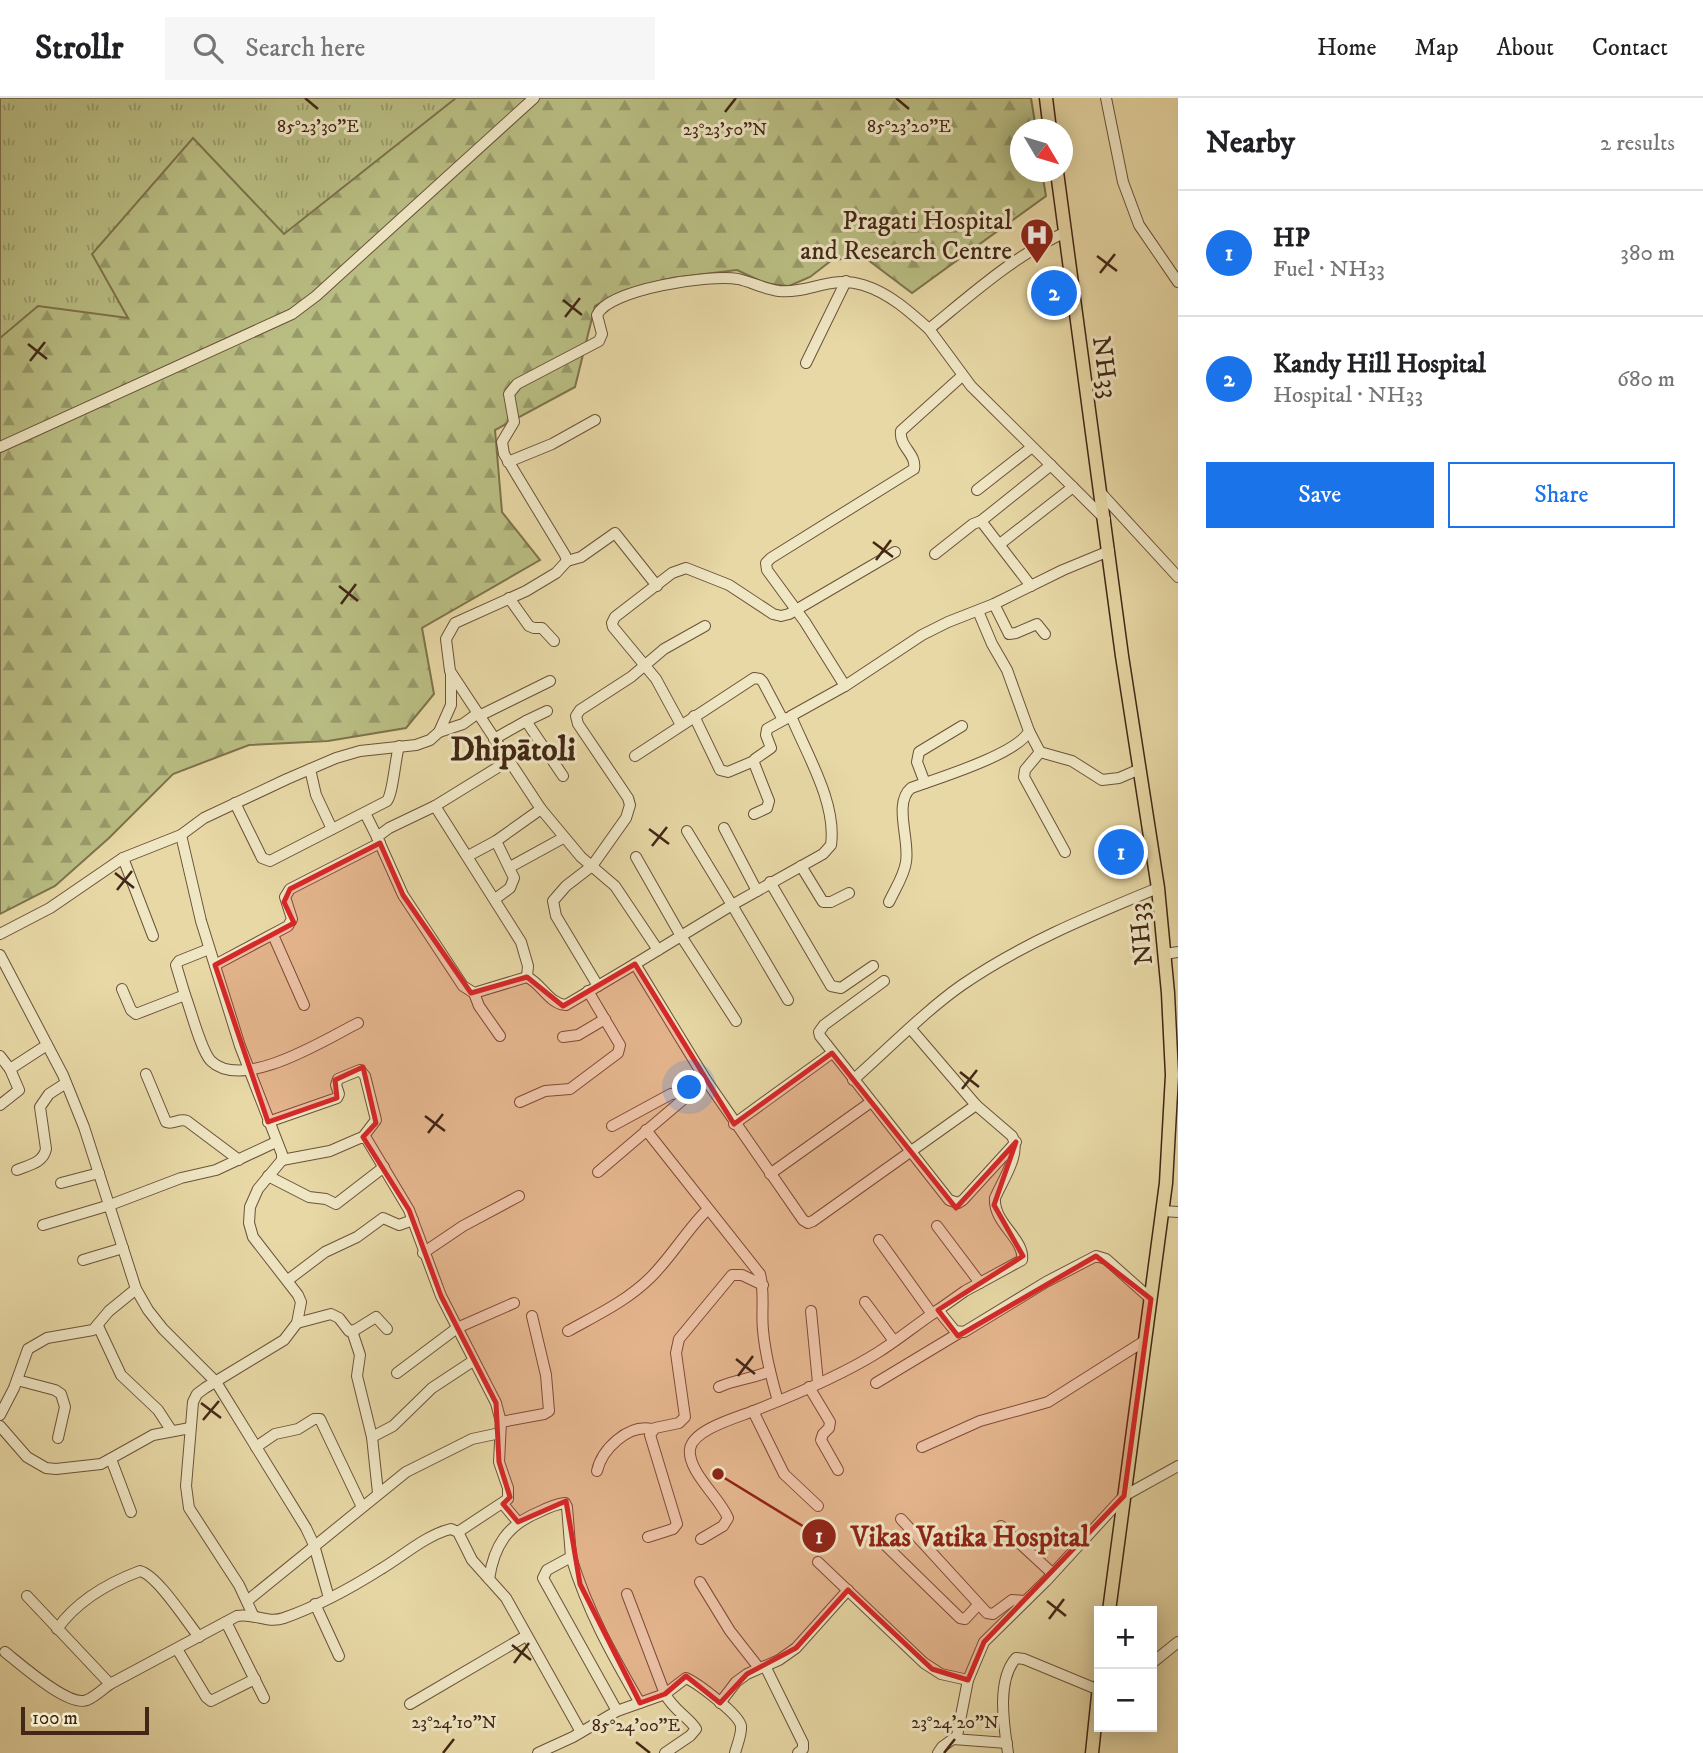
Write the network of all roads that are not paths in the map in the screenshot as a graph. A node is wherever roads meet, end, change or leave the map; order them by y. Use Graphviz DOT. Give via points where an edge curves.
graph roads {
  1 [pos="534,98"];
  2 [pos="1046,98"];
  3 [pos="1106,98"];
  4 [pos="1049,119"];
  5 [pos="1058,182"];
  6 [pos="1066,232"];
  7 [pos="846,281"];
  8 [pos="1178,282"];
  9 [pos="929,329"];
  10 [pos="806,363"];
  11 [pos="962,376"];
  12 [pos="595,421"];
  13 [pos="1032,446"];
  14 [pos="0,447"];
  15 [pos="508,462"];
  16 [pos="1051,465"];
  17 [pos="1073,487"];
  18 [pos="977,490"];
  19 [pos="1100,492"];
  20 [pos="1105,519"];
  21 [pos="981,521"];
  22 [pos="1000,544"];
  23 [pos="1109,551"];
  24 [pos="895,552"];
  25 [pos="935,554"];
  26 [pos="567,561"];
  27 [pos="1178,578"];
  28 [pos="656,586"];
  29 [pos="1031,586"];
  30 [pos="509,598"];
  31 [pos="994,604"];
  32 [pos="797,611"];
  33 [pos="978,611"];
  34 [pos="705,626"];
  35 [pos="1045,634"];
  36 [pos="554,641"];
  37 [pos="646,665"];
  38 [pos="450,671"];
  39 [pos="550,681"];
  40 [pos="845,686"];
  41 [pos="547,712"];
  42 [pos="478,715"];
  43 [pos="694,716"];
  44 [pos="787,718"];
  45 [pos="526,721"];
  46 [pos="681,724"];
  47 [pos="962,726"];
  48 [pos="1029,731"];
  49 [pos="439,732"];
  50 [pos="494,739"];
  51 [pos="399,746"];
  52 [pos="1040,752"];
  53 [pos="635,755"];
  54 [pos="508,761"];
  55 [pos="754,761"];
  56 [pos="310,769"];
  57 [pos="1140,769"];
  58 [pos="563,776"];
  59 [pos="925,783"];
  60 [pos="235,803"];
  61 [pos="435,806"];
  62 [pos="541,809"];
  63 [pos="365,813"];
  64 [pos="754,814"];
  65 [pos="724,828"];
  66 [pos="332,829"];
  67 [pos="687,831"];
  68 [pos="181,835"];
  69 [pos="563,838"];
  70 [pos="379,840"];
  71 [pos="496,841"];
  72 [pos="1065,852"];
  73 [pos="468,856"];
  74 [pos="123,858"];
  75 [pos="636,858"];
  76 [pos="593,866"];
  77 [pos="801,866"];
  78 [pos="510,867"];
  79 [pos="770,883"];
  80 [pos="1158,888"];
  81 [pos="757,891"];
  82 [pos="849,893"];
  83 [pos="495,899"];
  84 [pos="889,902"];
  85 [pos="732,905"];
  86 [pos="0,933"];
  87 [pos="273,934"];
  88 [pos="153,936"];
  89 [pos="681,936"];
  90 [pos="209,949"];
  91 [pos="658,950"];
  92 [pos="1171,953"];
  93 [pos="0,955"];
  94 [pos="635,964"];
  95 [pos="215,965"];
  96 [pos="873,966"];
  97 [pos="527,977"];
  98 [pos="884,981"];
  99 [pos="598,986"];
  100 [pos="122,989"];
  101 [pos="588,992"];
  102 [pos="474,993"];
  103 [pos="185,995"];
  104 [pos="788,1000"];
  105 [pos="304,1005"];
  106 [pos="605,1019"];
  107 [pos="736,1021"];
  108 [pos="358,1023"];
  109 [pos="911,1030"];
  110 [pos="500,1036"];
  111 [pos="563,1037"];
  112 [pos="47,1045"];
  113 [pos="832,1053"];
  114 [pos="0,1056"];
  115 [pos="10,1069"];
  116 [pos="249,1070"];
  117 [pos="146,1074"];
  118 [pos="706,1080"];
  119 [pos="853,1080"];
  120 [pos="66,1083"];
  121 [pos="684,1098"];
  122 [pos="520,1102"];
  123 [pos="871,1102"];
  124 [pos="976,1104"];
  125 [pos="0,1105"];
  126 [pos="268,1122"];
  127 [pos="734,1124"];
  128 [pos="612,1126"];
  129 [pos="646,1130"];
  130 [pos="363,1137"];
  131 [pos="276,1142"];
  132 [pos="1016,1142"];
  133 [pos="910,1151"];
  134 [pos="239,1160"];
  135 [pos="282,1160"];
  136 [pos="384,1167"];
  137 [pos="17,1170"];
  138 [pos="598,1172"];
  139 [pos="99,1173"];
  140 [pos="770,1174"];
  141 [pos="268,1176"];
  142 [pos="61,1184"];
  143 [pos="519,1196"];
  144 [pos="110,1205"];
  145 [pos="707,1210"];
  146 [pos="1163,1211"];
  147 [pos="1178,1212"];
  148 [pos="413,1220"];
  149 [pos="43,1225"];
  150 [pos="937,1226"];
  151 [pos="879,1240"];
  152 [pos="123,1248"];
  153 [pos="423,1253"];
  154 [pos="83,1260"];
  155 [pos="288,1280"];
  156 [pos="980,1283"];
  157 [pos="763,1285"];
  158 [pos="136,1289"];
  159 [pos="1151,1299"];
  160 [pos="865,1302"];
  161 [pos="514,1303"];
  162 [pos="811,1311"];
  163 [pos="935,1312"];
  164 [pos="532,1316"];
  165 [pos="297,1323"];
  166 [pos="98,1326"];
  167 [pos="457,1328"];
  168 [pos="387,1329"];
  169 [pos="352,1331"];
  170 [pos="568,1331"];
  171 [pos="959,1333"];
  172 [pos="1146,1340"];
  173 [pos="894,1341"];
  174 [pos="474,1360"];
  175 [pos="770,1371"];
  176 [pos="397,1373"];
  177 [pos="17,1380"];
  178 [pos="216,1382"];
  179 [pos="876,1383"];
  180 [pos="814,1385"];
  181 [pos="719,1387"];
  182 [pos="778,1401"];
  183 [pos="753,1411"];
  184 [pos="0,1415"];
  185 [pos="0,1426"];
  186 [pos="500,1427"];
  187 [pos="190,1428"];
  188 [pos="652,1429"];
  189 [pos="171,1430"];
  190 [pos="372,1437"];
  191 [pos="58,1438"];
  192 [pos="256,1447"];
  193 [pos="922,1447"];
  194 [pos="111,1459"];
  195 [pos="1178,1466"];
  196 [pos="838,1470"];
  197 [pos="597,1471"];
  198 [pos="378,1493"];
  199 [pos="1124,1496"];
  200 [pos="502,1504"];
  201 [pos="818,1506"];
  202 [pos="362,1507"];
  203 [pos="131,1512"];
  204 [pos="901,1519"];
  205 [pos="518,1522"];
  206 [pos="1002,1526"];
  207 [pos="458,1532"];
  208 [pos="876,1536"];
  209 [pos="648,1537"];
  210 [pos="701,1539"];
  211 [pos="314,1545"];
  212 [pos="571,1556"];
  213 [pos="818,1562"];
  214 [pos="1052,1573"];
  215 [pos="489,1579"];
  216 [pos="700,1581"];
  217 [pos="848,1590"];
  218 [pos="627,1594"];
  219 [pos="27,1596"];
  220 [pos="329,1598"];
  221 [pos="247,1601"];
  222 [pos="1025,1601"];
  223 [pos="315,1604"];
  224 [pos="978,1605"];
  225 [pos="1110,1606"];
  226 [pos="253,1615"];
  227 [pos="226,1622"];
  228 [pos="57,1629"];
  229 [pos="526,1636"];
  230 [pos="199,1637"];
  231 [pos="1178,1642"];
  232 [pos="177,1649"];
  233 [pos="5,1652"];
  234 [pos="339,1656"];
  235 [pos="1157,1659"];
  236 [pos="762,1667"];
  237 [pos="255,1679"];
  238 [pos="968,1680"];
  239 [pos="110,1684"];
  240 [pos="1094,1686"];
  241 [pos="665,1694"];
  242 [pos="264,1698"];
  243 [pos="640,1703"];
  244 [pos="720,1703"];
  245 [pos="410,1704"];
  246 [pos="617,1711"];
  247 [pos="581,1732"];
  248 [pos="1094,1732"];
  249 [pos="953,1740"];
  250 [pos="1007,1748"];
  251 [pos="538,1753"];
  252 [pos="665,1753"];
  253 [pos="735,1753"];
  254 [pos="799,1753"];
  255 [pos="938,1753"];
  256 [pos="1091,1753"];
  1 -- 14 [label="street" via="292,314"];
  2 -- 4 [label="main road"];
  3 -- 8 [label="street" via="1124,182 1139,225"];
  5 -- 6 [label="main road, NH33"];
  6 -- 9 [label="street" via="1009,265"];
  6 -- 19 [label="main road, NH33"];
  7 -- 9 [label="street" via="888,296"];
  7 -- 10 [label="street"];
  7 -- 15 [label="street" via="778,291 737,279 688,280 614,300 597,315 602,334 599,341 512,389 509,399 514,422 502,442"];
  9 -- 11 [label="street"];
  11 -- 13 [label="street"];
  11 -- 32 [label="street" via="901,431 902,443 915,461 914,469 768,560 767,570"];
  12 -- 15 [label="street"];
  13 -- 16 [label="street"];
  13 -- 18 [label="street"];
  15 -- 26 [label="street"];
  16 -- 17 [label="street"];
  16 -- 21 [label="street"];
  17 -- 20 [label="street"];
  17 -- 22 [label="street"];
  19 -- 20 [label="main road, NH33"];
  19 -- 27 [label="street"];
  20 -- 23 [label="main road, NH33"];
  21 -- 22 [label="street"];
  21 -- 25 [label="street"];
  22 -- 29 [label="street"];
  23 -- 29 [label="street"];
  23 -- 57 [label="main road, NH33"];
  24 -- 32 [label="street"];
  26 -- 28 [label="street" via="581,557 615,533"];
  26 -- 30 [label="street" via="556,573"];
  28 -- 32 [label="street" via="687,568 729,585 773,614"];
  28 -- 37 [label="street" via="612,623"];
  29 -- 31 [label="street"];
  30 -- 36 [label="street" via="529,626 542,628"];
  30 -- 38 [label="street" via="455,623 446,639"];
  31 -- 33 [label="street"];
  31 -- 35 [label="street" via="1009,634 1037,624"];
  32 -- 40 [label="street"];
  33 -- 40 [label="street" via="922,635"];
  33 -- 48 [label="street" via="1007,670"];
  34 -- 37 [label="street"];
  37 -- 46 [label="street"];
  37 -- 76 [label="street" via="576,716 630,804 626,818"];
  38 -- 42 [label="street"];
  38 -- 49 [label="street" via="451,705"];
  39 -- 42 [label="street"];
  40 -- 44 [label="street"];
  41 -- 45 [label="street"];
  42 -- 49 [label="street"];
  42 -- 50 [label="street"];
  43 -- 44 [label="street" via="757,678"];
  43 -- 46 [label="street"];
  43 -- 55 [label="street" via="720,770 728,772"];
  44 -- 55 [label="street" via="767,729 771,748"];
  44 -- 77 [label="street" via="822,786 832,838 828,850"];
  45 -- 50 [label="street"];
  45 -- 58 [label="street"];
  46 -- 53 [label="street"];
  47 -- 59 [label="street" via="919,752 917,762"];
  48 -- 52 [label="street"];
  48 -- 59 [label="street" via="1005,751"];
  49 -- 51 [label="street" via="416,745"];
  50 -- 54 [label="street"];
  51 -- 56 [label="street" via="360,751"];
  51 -- 63 [label="street" via="391,795"];
  52 -- 57 [label="street" via="1072,761 1102,780"];
  52 -- 72 [label="street" via="1024,777"];
  54 -- 61 [label="street"];
  54 -- 62 [label="street"];
  55 -- 64 [label="street" via="769,801 767,808"];
  56 -- 60 [label="street"];
  56 -- 66 [label="street"];
  57 -- 80 [label="main road, NH33"];
  59 -- 84 [label="street" via="903,797 906,866"];
  60 -- 66 [label="street" via="266,861"];
  60 -- 68 [label="street"];
  61 -- 70 [label="street" via="389,828"];
  61 -- 73 [label="street"];
  62 -- 69 [label="street"];
  62 -- 71 [label="street"];
  63 -- 66 [label="street"];
  63 -- 70 [label="street"];
  65 -- 81 [label="street"];
  67 -- 85 [label="street"];
  68 -- 74 [label="street"];
  68 -- 90 [label="street"];
  69 -- 76 [label="street"];
  69 -- 78 [label="street"];
  70 -- 87 [label="street" via="290,888 285,902 291,922"];
  70 -- 102 [label="street" via="403,895 463,986"];
  71 -- 73 [label="street"];
  71 -- 78 [label="street"];
  73 -- 83 [label="street"];
  74 -- 86 [label="street" via="50,908"];
  74 -- 88 [label="street"];
  75 -- 89 [label="street"];
  76 -- 91 [label="street" via="615,886"];
  76 -- 99 [label="street" via="558,893 553,909"];
  77 -- 79 [label="street"];
  77 -- 82 [label="street" via="823,902"];
  78 -- 83 [label="street" via="514,883"];
  79 -- 81 [label="street"];
  79 -- 96 [label="street" via="831,986 841,988"];
  80 -- 92 [label="main road, NH33"];
  80 -- 109 [label="street" via="1023,947 960,987"];
  81 -- 85 [label="street"];
  83 -- 97 [label="street" via="521,942"];
  85 -- 89 [label="street"];
  85 -- 104 [label="street"];
  87 -- 95 [label="street"];
  87 -- 105 [label="street"];
  89 -- 91 [label="street"];
  89 -- 107 [label="street"];
  90 -- 95 [label="street"];
  90 -- 103 [label="street" via="176,965"];
  91 -- 94 [label="street"];
  92 -- 146 [label="main road, NH33" via="1172,1075"];
  93 -- 112 [label="street"];
  94 -- 99 [label="street"];
  94 -- 118 [label="street"];
  95 -- 116 [label="street"];
  97 -- 101 [label="street" via="561,1005"];
  97 -- 102 [label="street"];
  98 -- 113 [label="street" via="821,1029 820,1037"];
  99 -- 101 [label="street"];
  100 -- 103 [label="street" via="136,1014"];
  101 -- 106 [label="street"];
  102 -- 110 [label="street"];
  103 -- 116 [label="street" via="206,1054 220,1067"];
  106 -- 111 [label="street" via="578,1035"];
  106 -- 122 [label="street" via="620,1045 618,1053 570,1089 545,1091"];
  108 -- 116 [label="street" via="272,1065"];
  109 -- 119 [label="street"];
  109 -- 124 [label="street"];
  112 -- 115 [label="street"];
  112 -- 120 [label="street"];
  113 -- 119 [label="street"];
  113 -- 127 [label="street"];
  114 -- 115 [label="street"];
  115 -- 125 [label="street" via="19,1090"];
  116 -- 126 [label="street"];
  117 -- 134 [label="street" via="166,1122 187,1121"];
  118 -- 121 [label="street"];
  118 -- 127 [label="street"];
  119 -- 123 [label="street"];
  120 -- 137 [label="street" via="40,1107 45,1155"];
  120 -- 139 [label="street"];
  121 -- 128 [label="street" via="671,1094"];
  121 -- 129 [label="street"];
  123 -- 133 [label="street"];
  123 -- 140 [label="street"];
  124 -- 132 [label="street"];
  124 -- 133 [label="street"];
  126 -- 130 [label="street" via="337,1098 338,1079 360,1070 376,1120"];
  126 -- 131 [label="street"];
  127 -- 140 [label="street"];
  129 -- 138 [label="street"];
  129 -- 145 [label="street"];
  130 -- 135 [label="street"];
  130 -- 136 [label="street"];
  131 -- 134 [label="street"];
  131 -- 135 [label="street"];
  132 -- 133 [label="street" via="958,1203 949,1200"];
  132 -- 156 [label="street" via="995,1205 1023,1256"];
  133 -- 140 [label="street" via="808,1223"];
  134 -- 144 [label="street"];
  135 -- 141 [label="street"];
  136 -- 141 [label="street" via="336,1204 309,1197"];
  136 -- 148 [label="street"];
  139 -- 142 [label="street"];
  139 -- 144 [label="street"];
  141 -- 155 [label="street" via="250,1207 248,1223 263,1252"];
  143 -- 153 [label="street"];
  144 -- 149 [label="street"];
  144 -- 152 [label="street"];
  145 -- 157 [label="street" via="752,1263"];
  145 -- 170 [label="street" via="632,1294"];
  146 -- 147 [label="street"];
  146 -- 159 [label="main road, NH33"];
  148 -- 153 [label="street"];
  148 -- 155 [label="street" via="399,1225 383,1218"];
  150 -- 156 [label="street"];
  151 -- 163 [label="street"];
  152 -- 154 [label="street"];
  152 -- 158 [label="street"];
  153 -- 167 [label="street"];
  155 -- 165 [label="street" via="301,1302"];
  156 -- 163 [label="street"];
  157 -- 175 [label="street"];
  157 -- 188 [label="street" via="732,1275 685,1330 677,1353 685,1417 679,1423"];
  158 -- 166 [label="street"];
  158 -- 178 [label="street" via="163,1329"];
  159 -- 171 [label="street" via="1106,1259 1096,1256"];
  159 -- 172 [label="main road, NH33"];
  160 -- 173 [label="street"];
  161 -- 167 [label="street"];
  162 -- 180 [label="street"];
  163 -- 171 [label="street"];
  163 -- 173 [label="street"];
  164 -- 186 [label="street" via="549,1410"];
  165 -- 169 [label="street" via="331,1314"];
  165 -- 178 [label="street" via="284,1340"];
  166 -- 177 [label="street" via="36,1343 28,1349"];
  166 -- 189 [label="street" via="121,1375 158,1410"];
  167 -- 174 [label="street"];
  167 -- 176 [label="street"];
  168 -- 169 [label="street" via="376,1317"];
  169 -- 190 [label="street" via="360,1355 357,1377"];
  171 -- 179 [label="street"];
  172 -- 193 [label="street" via="1048,1402 980,1421"];
  172 -- 199 [label="main road, NH33"];
  173 -- 180 [label="street"];
  174 -- 186 [label="street" via="496,1403"];
  174 -- 190 [label="street" via="432,1388 393,1426"];
  175 -- 181 [label="street"];
  175 -- 182 [label="street"];
  177 -- 184 [label="street"];
  177 -- 191 [label="street" via="61,1394 65,1407"];
  178 -- 187 [label="street" via="197,1394"];
  178 -- 192 [label="street"];
  180 -- 182 [label="street"];
  180 -- 196 [label="street" via="830,1422 821,1440"];
  182 -- 183 [label="street"];
  183 -- 201 [label="street" via="784,1474"];
  183 -- 210 [label="street" via="693,1440 692,1461 728,1518"];
  185 -- 194 [label="street" via="27,1457 46,1468 82,1467"];
  186 -- 198 [label="street" via="442,1452"];
  186 -- 200 [label="street" via="499,1462 509,1494"];
  187 -- 189 [label="street"];
  187 -- 221 [label="street" via="189,1508"];
  188 -- 197 [label="street" via="637,1429 609,1447"];
  188 -- 209 [label="street" via="677,1524"];
  189 -- 194 [label="street"];
  190 -- 198 [label="street"];
  192 -- 202 [label="street" via="275,1434 320,1419"];
  192 -- 211 [label="street"];
  194 -- 203 [label="street"];
  195 -- 199 [label="street"];
  198 -- 202 [label="street"];
  199 -- 214 [label="street"];
  199 -- 225 [label="main road, NH33"];
  200 -- 205 [label="street"];
  200 -- 207 [label="street"];
  202 -- 211 [label="street"];
  204 -- 224 [label="street"];
  205 -- 212 [label="street" via="565,1503"];
  205 -- 215 [label="street" via="501,1539"];
  206 -- 214 [label="street"];
  207 -- 215 [label="street" via="472,1560"];
  207 -- 220 [label="street" via="451,1529 432,1536"];
  208 -- 224 [label="street" via="960,1618 965,1619"];
  211 -- 220 [label="street"];
  211 -- 221 [label="street"];
  212 -- 243 [label="street" via="588,1608"];
  212 -- 246 [label="street" via="547,1570 543,1578"];
  213 -- 217 [label="street"];
  214 -- 222 [label="street"];
  215 -- 229 [label="street" via="506,1598"];
  216 -- 236 [label="street" via="730,1630"];
  217 -- 236 [label="street" via="796,1648"];
  217 -- 238 [label="street" via="932,1669"];
  218 -- 241 [label="street"];
  219 -- 228 [label="street"];
  220 -- 223 [label="street"];
  221 -- 226 [label="street"];
  222 -- 224 [label="street" via="1012,1600 993,1614"];
  222 -- 238 [label="street" via="984,1642"];
  223 -- 226 [label="street" via="270,1621"];
  223 -- 234 [label="street"];
  226 -- 227 [label="street"];
  227 -- 230 [label="street"];
  227 -- 237 [label="street"];
  228 -- 230 [label="street" via="86,1599 140,1571 157,1583"];
  228 -- 239 [label="street"];
  229 -- 245 [label="street"];
  229 -- 247 [label="street"];
  230 -- 232 [label="street"];
  231 -- 235 [label="street"];
  232 -- 237 [label="street" via="211,1701"];
  232 -- 239 [label="street"];
  233 -- 239 [label="street" via="76,1700 86,1701"];
  236 -- 244 [label="street" via="736,1682"];
  236 -- 254 [label="street" via="803,1743"];
  237 -- 242 [label="street"];
  238 -- 249 [label="street" via="959,1731"];
  240 -- 250 [label="street" via="1016,1658 1004,1689"];
  241 -- 243 [label="street"];
  241 -- 244 [label="street" via="686,1678"];
  241 -- 252 [label="street" via="696,1729"];
  243 -- 246 [label="street"];
  244 -- 253 [label="street" via="741,1725"];
  246 -- 247 [label="street"];
  247 -- 251 [label="street"];
  248 -- 256 [label="main road"];
  249 -- 250 [label="street"];
  249 -- 255 [label="street"];
}
